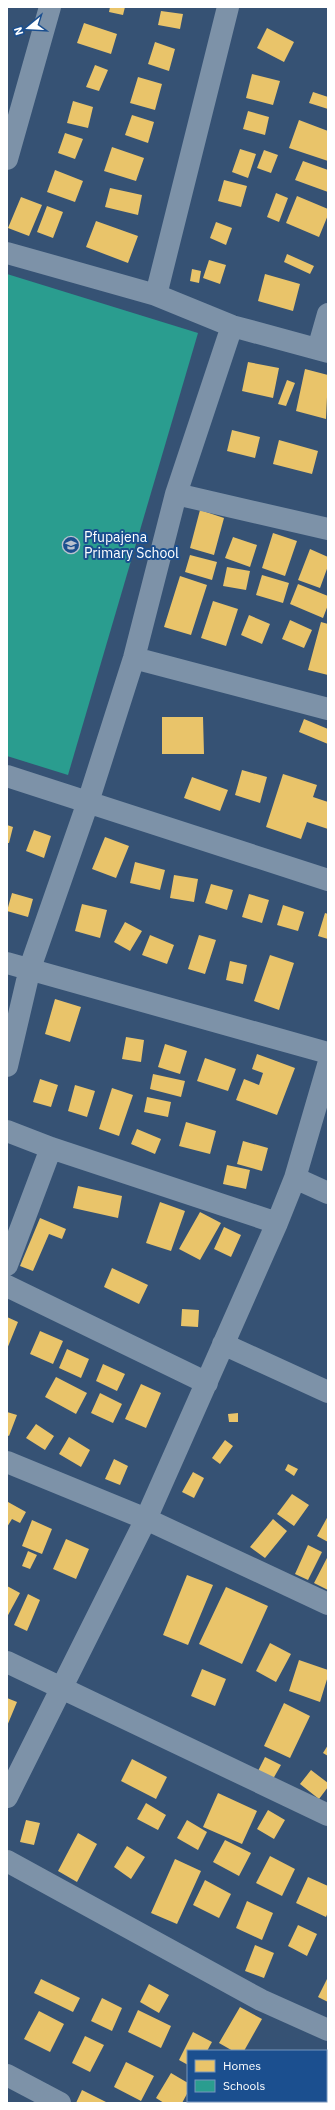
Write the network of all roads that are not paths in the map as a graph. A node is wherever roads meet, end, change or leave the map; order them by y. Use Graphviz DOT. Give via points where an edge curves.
graph roads {
  1 [pos="50,7"];
  2 [pos="228,7"];
  3 [pos="7,159"];
  4 [pos="7,253"];
  5 [pos="156,295"];
  6 [pos="328,314"];
  7 [pos="232,326"];
  8 [pos="323,350"];
  9 [pos="176,494"];
  10 [pos="328,529"];
  11 [pos="134,658"];
  12 [pos="328,709"];
  13 [pos="7,776"];
  14 [pos="88,802"];
  15 [pos="328,880"];
  16 [pos="7,963"];
  17 [pos="30,968"];
  18 [pos="328,1053"];
  19 [pos="328,1065"];
  20 [pos="7,1066"];
  21 [pos="7,1131"];
  22 [pos="51,1148"];
  23 [pos="295,1178"];
  24 [pos="328,1193"];
  25 [pos="277,1223"];
  26 [pos="7,1265"];
  27 [pos="7,1286"];
  28 [pos="223,1344"];
  29 [pos="207,1383"];
  30 [pos="328,1392"];
  31 [pos="7,1462"];
  32 [pos="146,1519"];
  33 [pos="328,1604"];
  34 [pos="7,1662"];
  35 [pos="61,1687"];
  36 [pos="7,1797"];
  37 [pos="328,1815"];
  38 [pos="7,1861"];
  39 [pos="328,2030"];
  40 [pos="7,2075"];
  41 [pos="60,2103"];
  1 -- 3 [label="street"];
  2 -- 5 [label="street"];
  4 -- 5 [label="street"];
  5 -- 7 [label="street"];
  6 -- 8 [label="street"];
  7 -- 8 [label="street"];
  7 -- 9 [label="street"];
  9 -- 10 [label="street"];
  9 -- 11 [label="street"];
  11 -- 12 [label="street"];
  11 -- 14 [label="street"];
  13 -- 14 [label="street"];
  14 -- 15 [label="street"];
  14 -- 17 [label="street"];
  16 -- 17 [label="street"];
  17 -- 18 [label="street"];
  17 -- 20 [label="street"];
  19 -- 23 [label="street"];
  21 -- 22 [label="street"];
  22 -- 25 [label="street"];
  22 -- 26 [label="street"];
  23 -- 24 [label="street"];
  23 -- 25 [label="street"];
  25 -- 28 [label="street"];
  27 -- 29 [label="street"];
  28 -- 29 [label="street"];
  28 -- 30 [label="street"];
  29 -- 32 [label="street"];
  31 -- 32 [label="street"];
  32 -- 33 [label="street"];
  32 -- 35 [label="street"];
  34 -- 35 [label="street"];
  35 -- 36 [label="street"];
  35 -- 37 [label="street"];
  38 -- 39 [label="street" via="261,2000"];
  40 -- 41 [label="street"];
}
